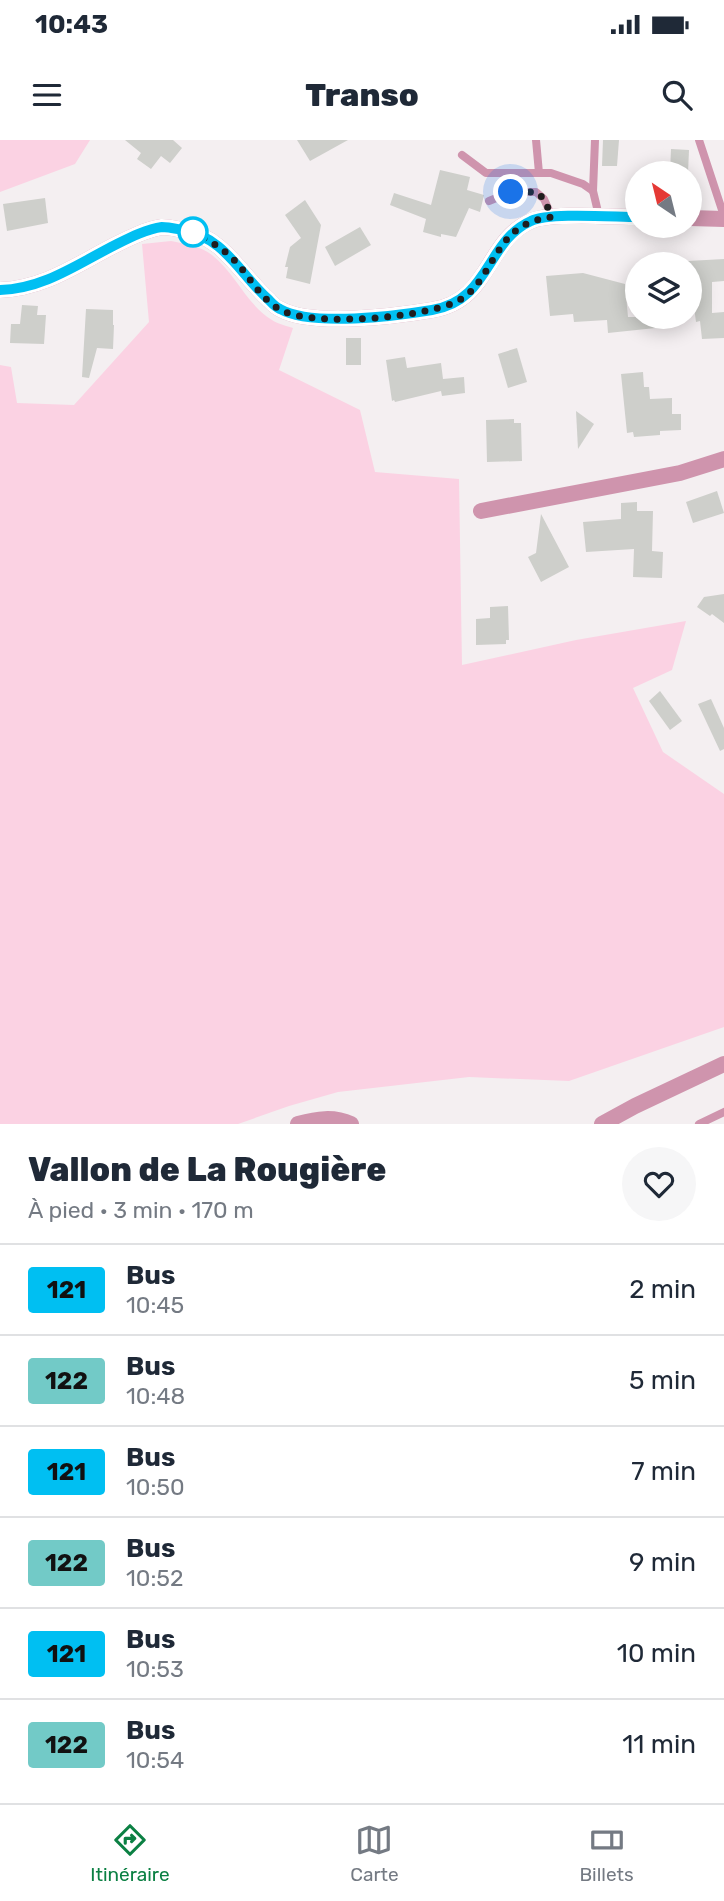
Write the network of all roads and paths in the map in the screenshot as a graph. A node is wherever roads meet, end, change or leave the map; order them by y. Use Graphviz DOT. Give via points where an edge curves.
graph roads {
  1 [pos="536,140"];
  2 [pos="595,140"];
  3 [pos="699,140"];
  4 [pos="462,155"];
  5 [pos="538,173"];
  6 [pos="593,191"];
  7 [pos="489,201"];
  8 [pos="599,216"];
  9 [pos="552,217"];
  10 [pos="625,217"];
  11 [pos="724,217"];
  12 [pos="702,218"];
  13 [pos="0,290"];
  14 [pos="724,459"];
  15 [pos="481,512"];
  16 [pos="724,1064"];
  17 [pos="724,1112"];
  18 [pos="619,1120"];
  19 [pos="298,1124"];
  20 [pos="351,1124"];
  21 [pos="602,1124"];
  22 [pos="699,1124"];
  1 -- 5 [label="lane"];
  2 -- 6 [label="lane"];
  3 -- 11 [label="lane"];
  4 -- 5 [label="lane" via="486,173"];
  5 -- 6 [label="lane" via="551,173"];
  6 -- 8 [label="lane"];
  7 -- 9 [label="lane" via="511,192 536,192"];
  8 -- 9 [label="street"];
  8 -- 10 [label="street"];
  9 -- 13 [label="street" via="533,219 505,240 477,285 462,299 436,310 377,318 298,316 279,309 216,243 193,232 163,227 135,235 48,280"];
  11 -- 12 [label="street"];
  14 -- 15 [label="street" via="680,473"];
  16 -- 18 [label="street"];
  17 -- 22 [label="lane"];
  18 -- 21 [label="street"];
  19 -- 20 [label="street" via="321,1118"];
}
